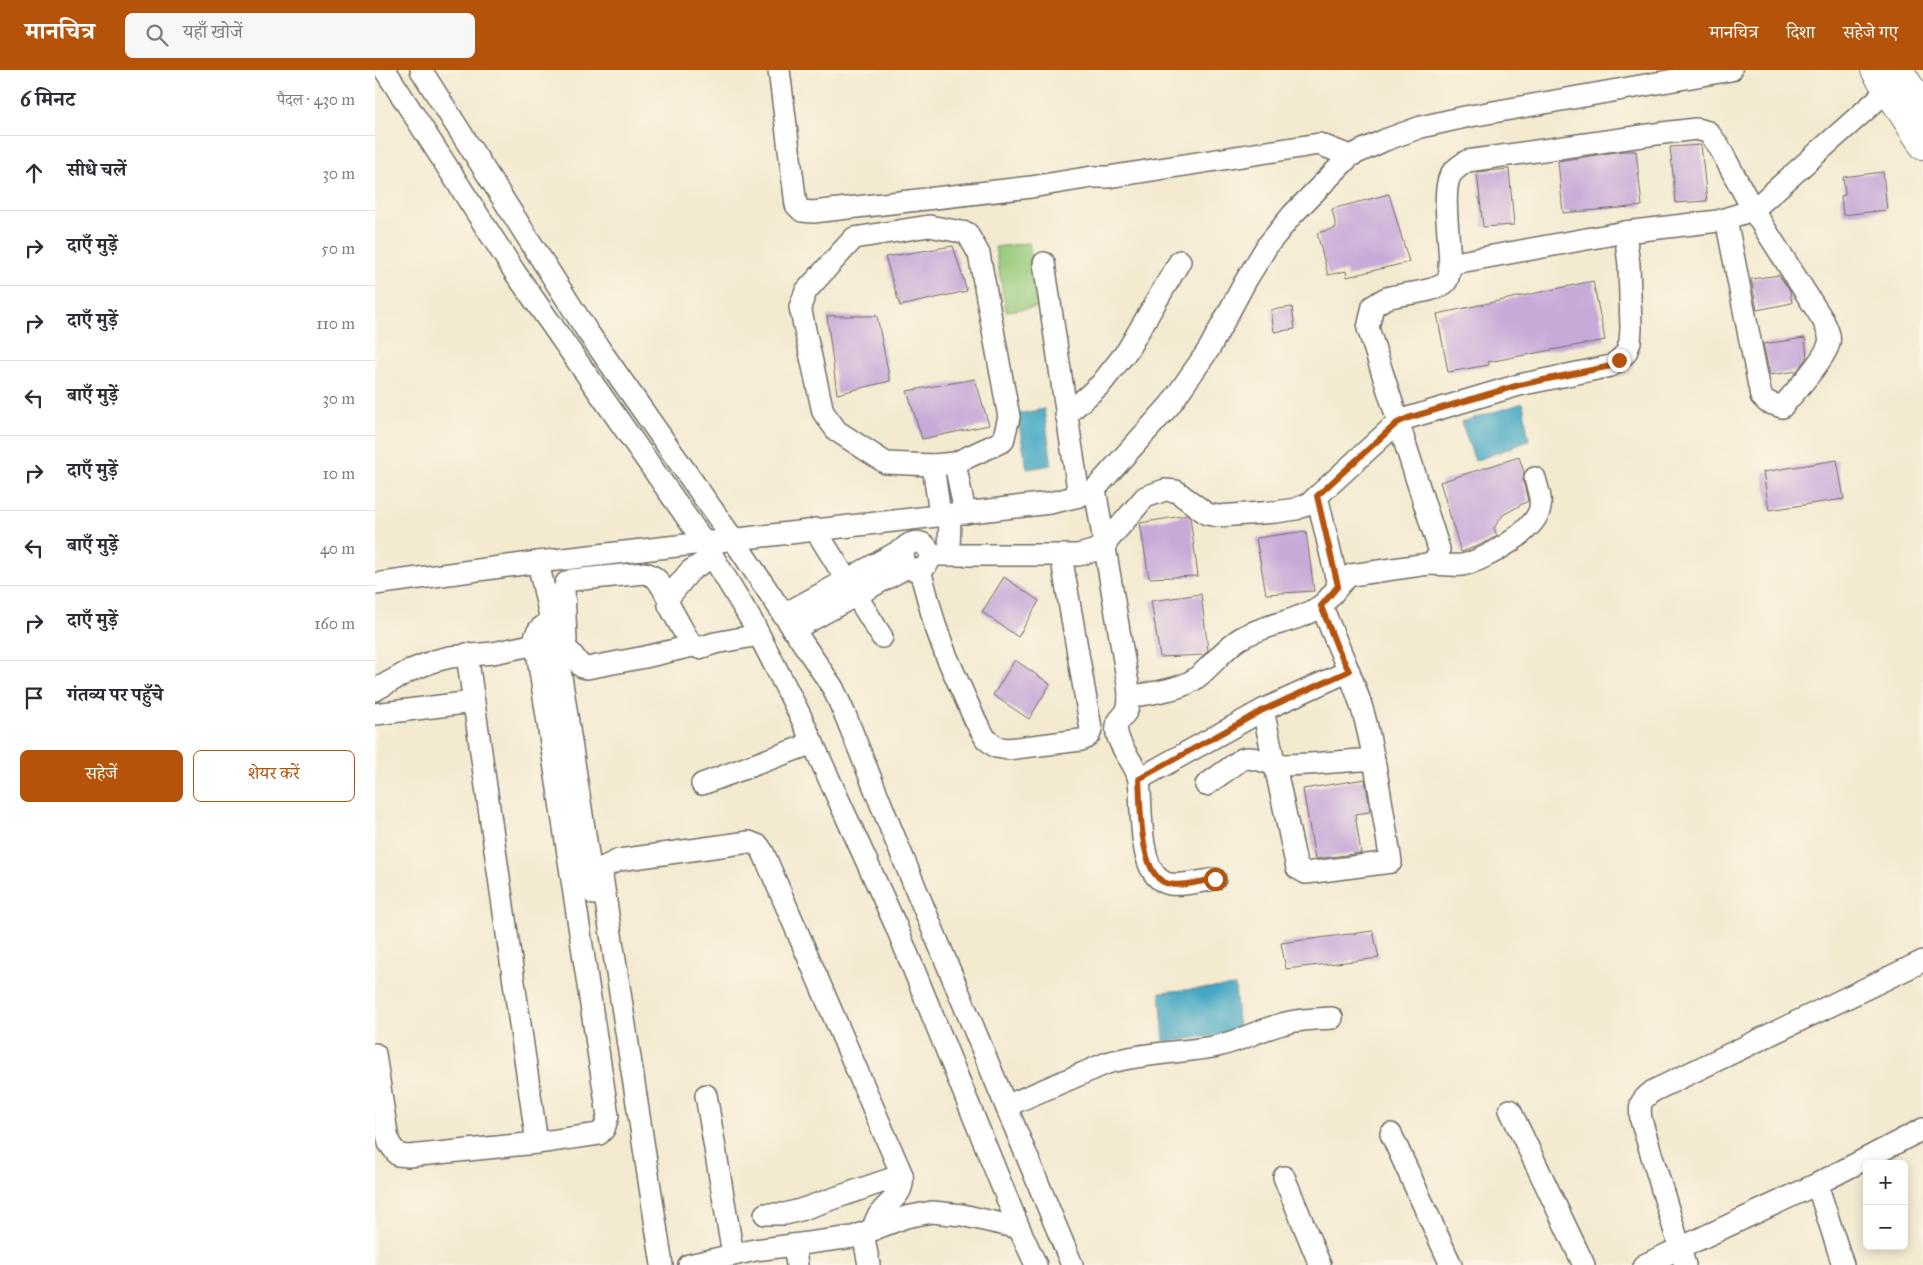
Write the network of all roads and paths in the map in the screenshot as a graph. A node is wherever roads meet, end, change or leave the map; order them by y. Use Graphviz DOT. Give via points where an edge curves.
graph roads {
  1 [pos="385,70"];
  2 [pos="421,70"];
  3 [pos="779,70"];
  4 [pos="1731,70"];
  5 [pos="1887,76"];
  6 [pos="1923,108"];
  7 [pos="1922,140"];
  8 [pos="1350,156"];
  9 [pos="1753,210"];
  10 [pos="1726,219"];
  11 [pos="1625,232"];
  12 [pos="1180,261"];
  13 [pos="1044,263"];
  14 [pos="1449,264"];
  15 [pos="1066,415"];
  16 [pos="1397,423"];
  17 [pos="955,463"];
  18 [pos="933,465"];
  19 [pos="1535,478"];
  20 [pos="1087,493"];
  21 [pos="1317,496"];
  22 [pos="952,514"];
  23 [pos="815,529"];
  24 [pos="733,539"];
  25 [pos="1104,545"];
  26 [pos="708,549"];
  27 [pos="1061,555"];
  28 [pos="922,559"];
  29 [pos="538,562"];
  30 [pos="1428,564"];
  31 [pos="375,584"];
  32 [pos="1338,586"];
  33 [pos="851,588"];
  34 [pos="668,598"];
  35 [pos="1321,606"];
  36 [pos="788,622"];
  37 [pos="759,635"];
  38 [pos="883,637"];
  39 [pos="693,646"];
  40 [pos="554,648"];
  41 [pos="467,654"];
  42 [pos="1349,671"];
  43 [pos="375,690"];
  44 [pos="1129,697"];
  45 [pos="473,702"];
  46 [pos="1263,710"];
  47 [pos="375,714"];
  48 [pos="1117,721"];
  49 [pos="1090,734"];
  50 [pos="813,743"];
  51 [pos="1374,759"];
  52 [pos="1275,764"];
  53 [pos="1139,779"];
  54 [pos="702,784"];
  55 [pos="1206,786"];
  56 [pos="1215,879"];
  57 [pos="596,904"];
  58 [pos="1923,961"];
  59 [pos="1332,1018"];
  60 [pos="375,1054"];
  61 [pos="706,1095"];
  62 [pos="1006,1106"];
  63 [pos="1509,1110"];
  64 [pos="1923,1129"];
  65 [pos="1391,1134"];
  66 [pos="537,1142"];
  67 [pos="902,1175"];
  68 [pos="1284,1177"];
  69 [pos="1817,1184"];
  70 [pos="765,1214"];
  71 [pos="1019,1228"];
  72 [pos="868,1232"];
  73 [pos="733,1255"];
  74 [pos="796,1255"];
  75 [pos="1682,1257"];
  76 [pos="662,1265"];
  77 [pos="689,1265"];
  78 [pos="869,1265"];
  79 [pos="1036,1265"];
  80 [pos="1072,1265"];
  81 [pos="1320,1265"];
  82 [pos="1451,1265"];
  83 [pos="1584,1265"];
  84 [pos="1644,1265"];
  85 [pos="1843,1265"];
  1 -- 26 [label="street" via="514,271"];
  2 -- 24 [label="street" via="587,331"];
  3 -- 8 [label="street" via="796,205 802,212 1108,177 1319,144"];
  4 -- 8 [label="street" via="1421,127"];
  5 -- 6 [label="highway"];
  5 -- 7 [label="highway"];
  5 -- 9 [label="street"];
  8 -- 20 [label="street" via="1292,215 1267,246 1209,349 1170,405"];
  9 -- 10 [label="street"];
  9 -- 10 [label="street" via="1829,334 1829,344 1823,355 1782,407 1767,402 1761,396"];
  9 -- 14 [label="street" via="1718,144 1708,132 1695,129 1467,161 1450,176 1446,220"];
  10 -- 11 [label="street"];
  11 -- 14 [label="street"];
  11 -- 16 [label="street" via="1631,328 1626,353 1619,360 1611,366 1519,385"];
  12 -- 15 [label="street" via="1127,351 1101,384"];
  13 -- 15 [label="street"];
  14 -- 16 [label="street" via="1450,275 1445,283 1386,298 1373,306 1370,314 1368,328"];
  15 -- 20 [label="street"];
  16 -- 21 [label="street"];
  16 -- 30 [label="street" via="1439,549 1436,560"];
  17 -- 18 [label="street"];
  17 -- 18 [label="street" via="1003,441 1009,417 979,254 967,233 929,226 854,238 805,291 800,307 823,412 837,431 887,463"];
  17 -- 22 [label="street"];
  18 -- 22 [label="street"];
  19 -- 30 [label="street" via="1541,506 1539,513 1509,544 1462,565"];
  20 -- 22 [label="street" via="1050,503"];
  20 -- 25 [label="street"];
  21 -- 25 [label="street" via="1297,509 1219,516 1207,514 1176,491 1165,490 1145,497"];
  21 -- 32 [label="street"];
  22 -- 23 [label="street"];
  22 -- 28 [label="street"];
  23 -- 24 [label="street"];
  23 -- 33 [label="street"];
  24 -- 26 [label="street"];
  24 -- 36 [label="street"];
  25 -- 27 [label="street" via="1078,555"];
  25 -- 44 [label="street"];
  26 -- 29 [label="street"];
  26 -- 34 [label="street"];
  26 -- 37 [label="street"];
  27 -- 28 [label="street"];
  27 -- 49 [label="street"];
  28 -- 33 [label="street"];
  28 -- 49 [label="street" via="935,625 986,739 996,747 1008,749 1081,740"];
  29 -- 31 [label="street"];
  29 -- 40 [label="street" via="551,622 536,634"];
  30 -- 32 [label="street" via="1358,573 1345,578"];
  32 -- 35 [label="street"];
  33 -- 36 [label="street"];
  33 -- 38 [label="street"];
  34 -- 39 [label="street"];
  34 -- 40 [label="street" via="653,574 572,580 564,589"];
  35 -- 42 [label="street"];
  35 -- 44 [label="street" via="1240,639 1192,681"];
  36 -- 62 [label="street" via="833,688"];
  37 -- 39 [label="street" via="699,648"];
  37 -- 50 [label="street"];
  39 -- 40 [label="street" via="587,668 581,667 570,652"];
  40 -- 41 [label="street"];
  40 -- 57 [label="street"];
  40 -- 66 [label="street" via="608,1116 599,1134"];
  41 -- 43 [label="street" via="426,664"];
  41 -- 45 [label="street"];
  42 -- 46 [label="street"];
  42 -- 51 [label="street" via="1365,718"];
  44 -- 48 [label="street" via="1127,710"];
  45 -- 47 [label="street"];
  45 -- 66 [label="street"];
  46 -- 52 [label="street"];
  46 -- 53 [label="street"];
  48 -- 49 [label="street"];
  48 -- 53 [label="street" via="1117,734"];
  50 -- 54 [label="street"];
  50 -- 71 [label="street" via="896,926"];
  51 -- 52 [label="street"];
  51 -- 52 [label="street" via="1391,862 1306,873 1297,868"];
  52 -- 55 [label="street" via="1255,757 1242,759"];
  53 -- 56 [label="street" via="1144,850 1159,880 1175,884"];
  58 -- 75 [label="street" via="1644,1098 1639,1106 1641,1120"];
  59 -- 62 [label="street" via="1296,1020 1213,1047 1121,1059"];
  60 -- 66 [label="street" via="389,1143 398,1155"];
  61 -- 73 [label="street"];
  62 -- 80 [label="street"];
  63 -- 83 [label="street"];
  64 -- 69 [label="street"];
  65 -- 82 [label="street"];
  67 -- 70 [label="street" via="800,1210"];
  67 -- 72 [label="street" via="901,1191 877,1215"];
  67 -- 76 [label="street" via="759,846 749,842 718,845 619,860 604,867 602,876"];
  68 -- 81 [label="street"];
  69 -- 75 [label="street"];
  69 -- 85 [label="street"];
  71 -- 72 [label="street" via="963,1215 931,1212 906,1217"];
  71 -- 79 [label="street"];
  72 -- 74 [label="street"];
  72 -- 78 [label="street"];
  73 -- 74 [label="street"];
  73 -- 77 [label="street"];
  75 -- 84 [label="street"];
}
